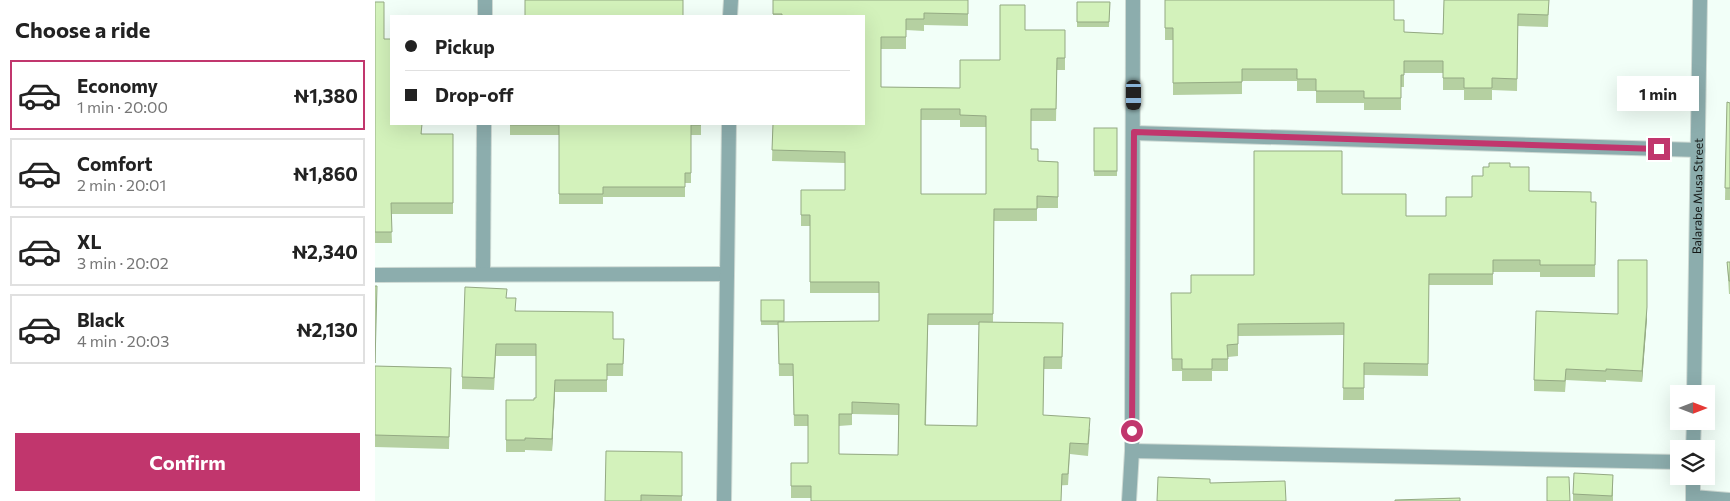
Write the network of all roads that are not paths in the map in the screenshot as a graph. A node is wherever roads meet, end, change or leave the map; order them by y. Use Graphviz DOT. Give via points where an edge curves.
graph roads {
  1 [pos="485,0"];
  2 [pos="731,0"];
  3 [pos="1133,0"];
  4 [pos="1700,0"];
  5 [pos="485,15"];
  6 [pos="731,15"];
  7 [pos="484,125"];
  8 [pos="729,125"];
  9 [pos="1134,132"];
  10 [pos="1698,150"];
  11 [pos="483,273"];
  12 [pos="727,274"];
  13 [pos="375,275"];
  14 [pos="1694,385"];
  15 [pos="1132,451"];
  16 [pos="1670,462"];
  17 [pos="1693,485"];
  18 [pos="1693,499"];
  19 [pos="1730,500"];
  20 [pos="724,501"];
  21 [pos="1129,501"];
  1 -- 5 [label="street"];
  2 -- 6 [label="street"];
  3 -- 9 [label="street"];
  4 -- 10 [label="street, Balarabe Musa Street"];
  7 -- 11 [label="street"];
  8 -- 12 [label="street"];
  9 -- 10 [label="street"];
  9 -- 15 [label="street"];
  10 -- 14 [label="street, Balarabe Musa Street"];
  11 -- 12 [label="street"];
  11 -- 13 [label="street"];
  12 -- 20 [label="street"];
  15 -- 16 [label="street"];
  15 -- 21 [label="street"];
  17 -- 18 [label="street"];
  18 -- 19 [label="street"];
}
